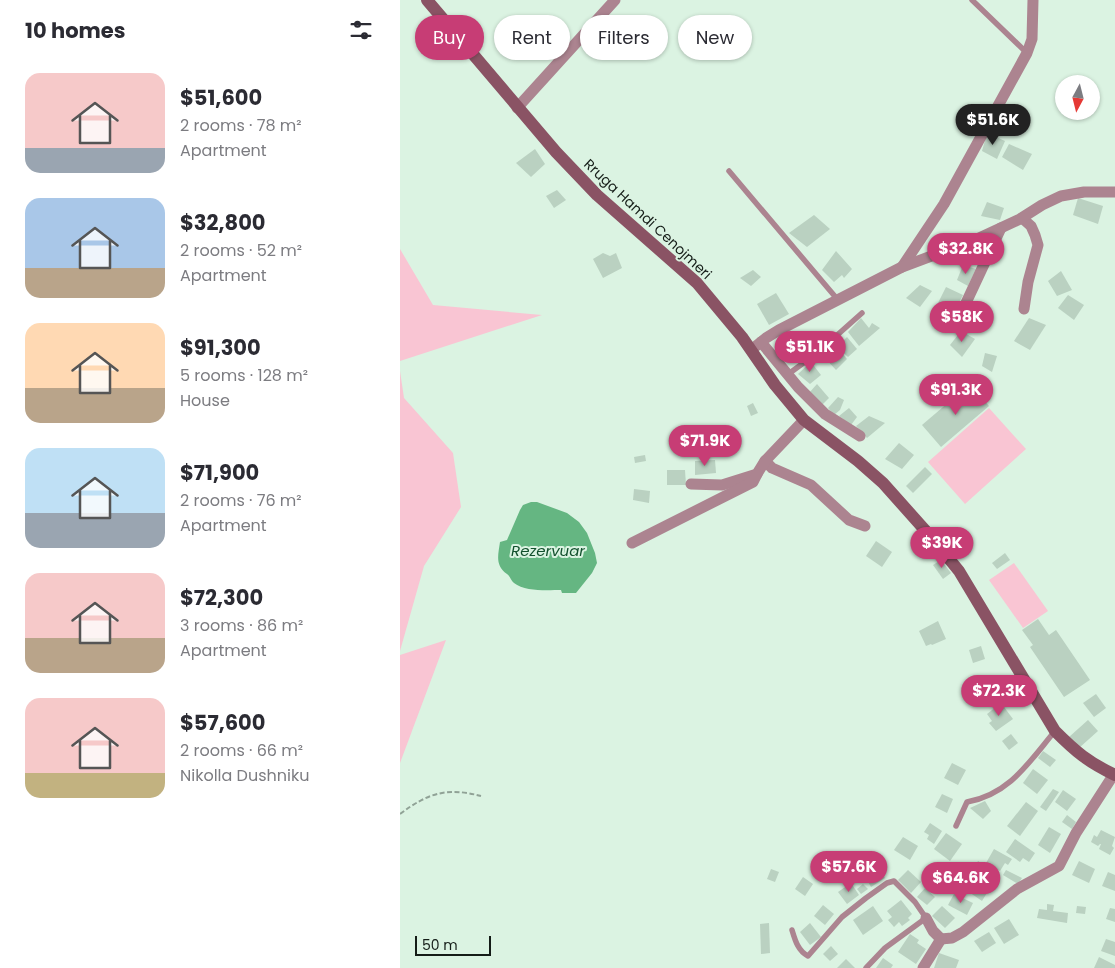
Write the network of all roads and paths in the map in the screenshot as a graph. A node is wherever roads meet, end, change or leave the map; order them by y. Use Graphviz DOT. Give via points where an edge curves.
graph roads {
  1 [pos="427,0"];
  2 [pos="972,0"];
  3 [pos="1033,0"];
  4 [pos="610,2"];
  5 [pos="1027,53"];
  6 [pos="517,108"];
  7 [pos="728,170"];
  8 [pos="1115,192"];
  9 [pos="1022,218"];
  10 [pos="1001,228"];
  11 [pos="902,267"];
  12 [pos="838,300"];
  13 [pos="1024,309"];
  14 [pos="862,313"];
  15 [pos="958,320"];
  16 [pos="756,346"];
  17 [pos="787,375"];
  18 [pos="804,420"];
  19 [pos="860,436"];
  20 [pos="765,461"];
  21 [pos="758,474"];
  22 [pos="691,484"];
  23 [pos="865,526"];
  24 [pos="632,543"];
  25 [pos="1055,731"];
  26 [pos="1114,774"];
  27 [pos="482,796"];
  28 [pos="400,814"];
  29 [pos="956,826"];
  30 [pos="926,918"];
  31 [pos="792,930"];
  32 [pos="941,939"];
  33 [pos="866,968"];
  34 [pos="923,968"];
  1 -- 6 [label="street, Rruga Hamdi Cenojmeri"];
  2 -- 5 [label="lane"];
  3 -- 5 [label="street" via="1032,39"];
  4 -- 6 [label="street"];
  5 -- 11 [label="street" via="944,204"];
  6 -- 16 [label="street, Rruga Hamdi Cenojmeri" via="597,195 697,283"];
  7 -- 12 [label="lane"];
  8 -- 9 [label="street" via="1062,196"];
  9 -- 10 [label="street"];
  9 -- 13 [label="street" via="1030,226 1038,245"];
  10 -- 11 [label="street"];
  10 -- 15 [label="street"];
  11 -- 12 [label="street"];
  12 -- 16 [label="street" via="779,330"];
  14 -- 17 [label="lane"];
  16 -- 17 [label="street"];
  16 -- 18 [label="street, Rruga Hamdi Cenojmeri" via="775,385"];
  17 -- 19 [label="street" via="825,414"];
  18 -- 20 [label="street"];
  18 -- 25 [label="street, Rruga Hamdi Cenojmeri" via="882,483 938,544 959,571"];
  20 -- 21 [label="street"];
  20 -- 23 [label="street" via="772,468 812,485 849,520"];
  21 -- 22 [label="street" via="722,485"];
  21 -- 24 [label="street" via="753,482"];
  25 -- 26 [label="street, Rruga Hamdi Cenojmeri" via="1095,766"];
  25 -- 29 [label="lane" via="1010,784 967,802"];
  26 -- 32 [label="street" via="1059,866 1017,889 964,932"];
  27 -- 28 [label="path" via="454,791 430,795"];
  30 -- 31 [label="lane" via="894,881 842,917 808,956 797,944"];
  30 -- 32 [label="street"];
  30 -- 33 [label="lane" via="885,948"];
  32 -- 34 [label="street"];
}
